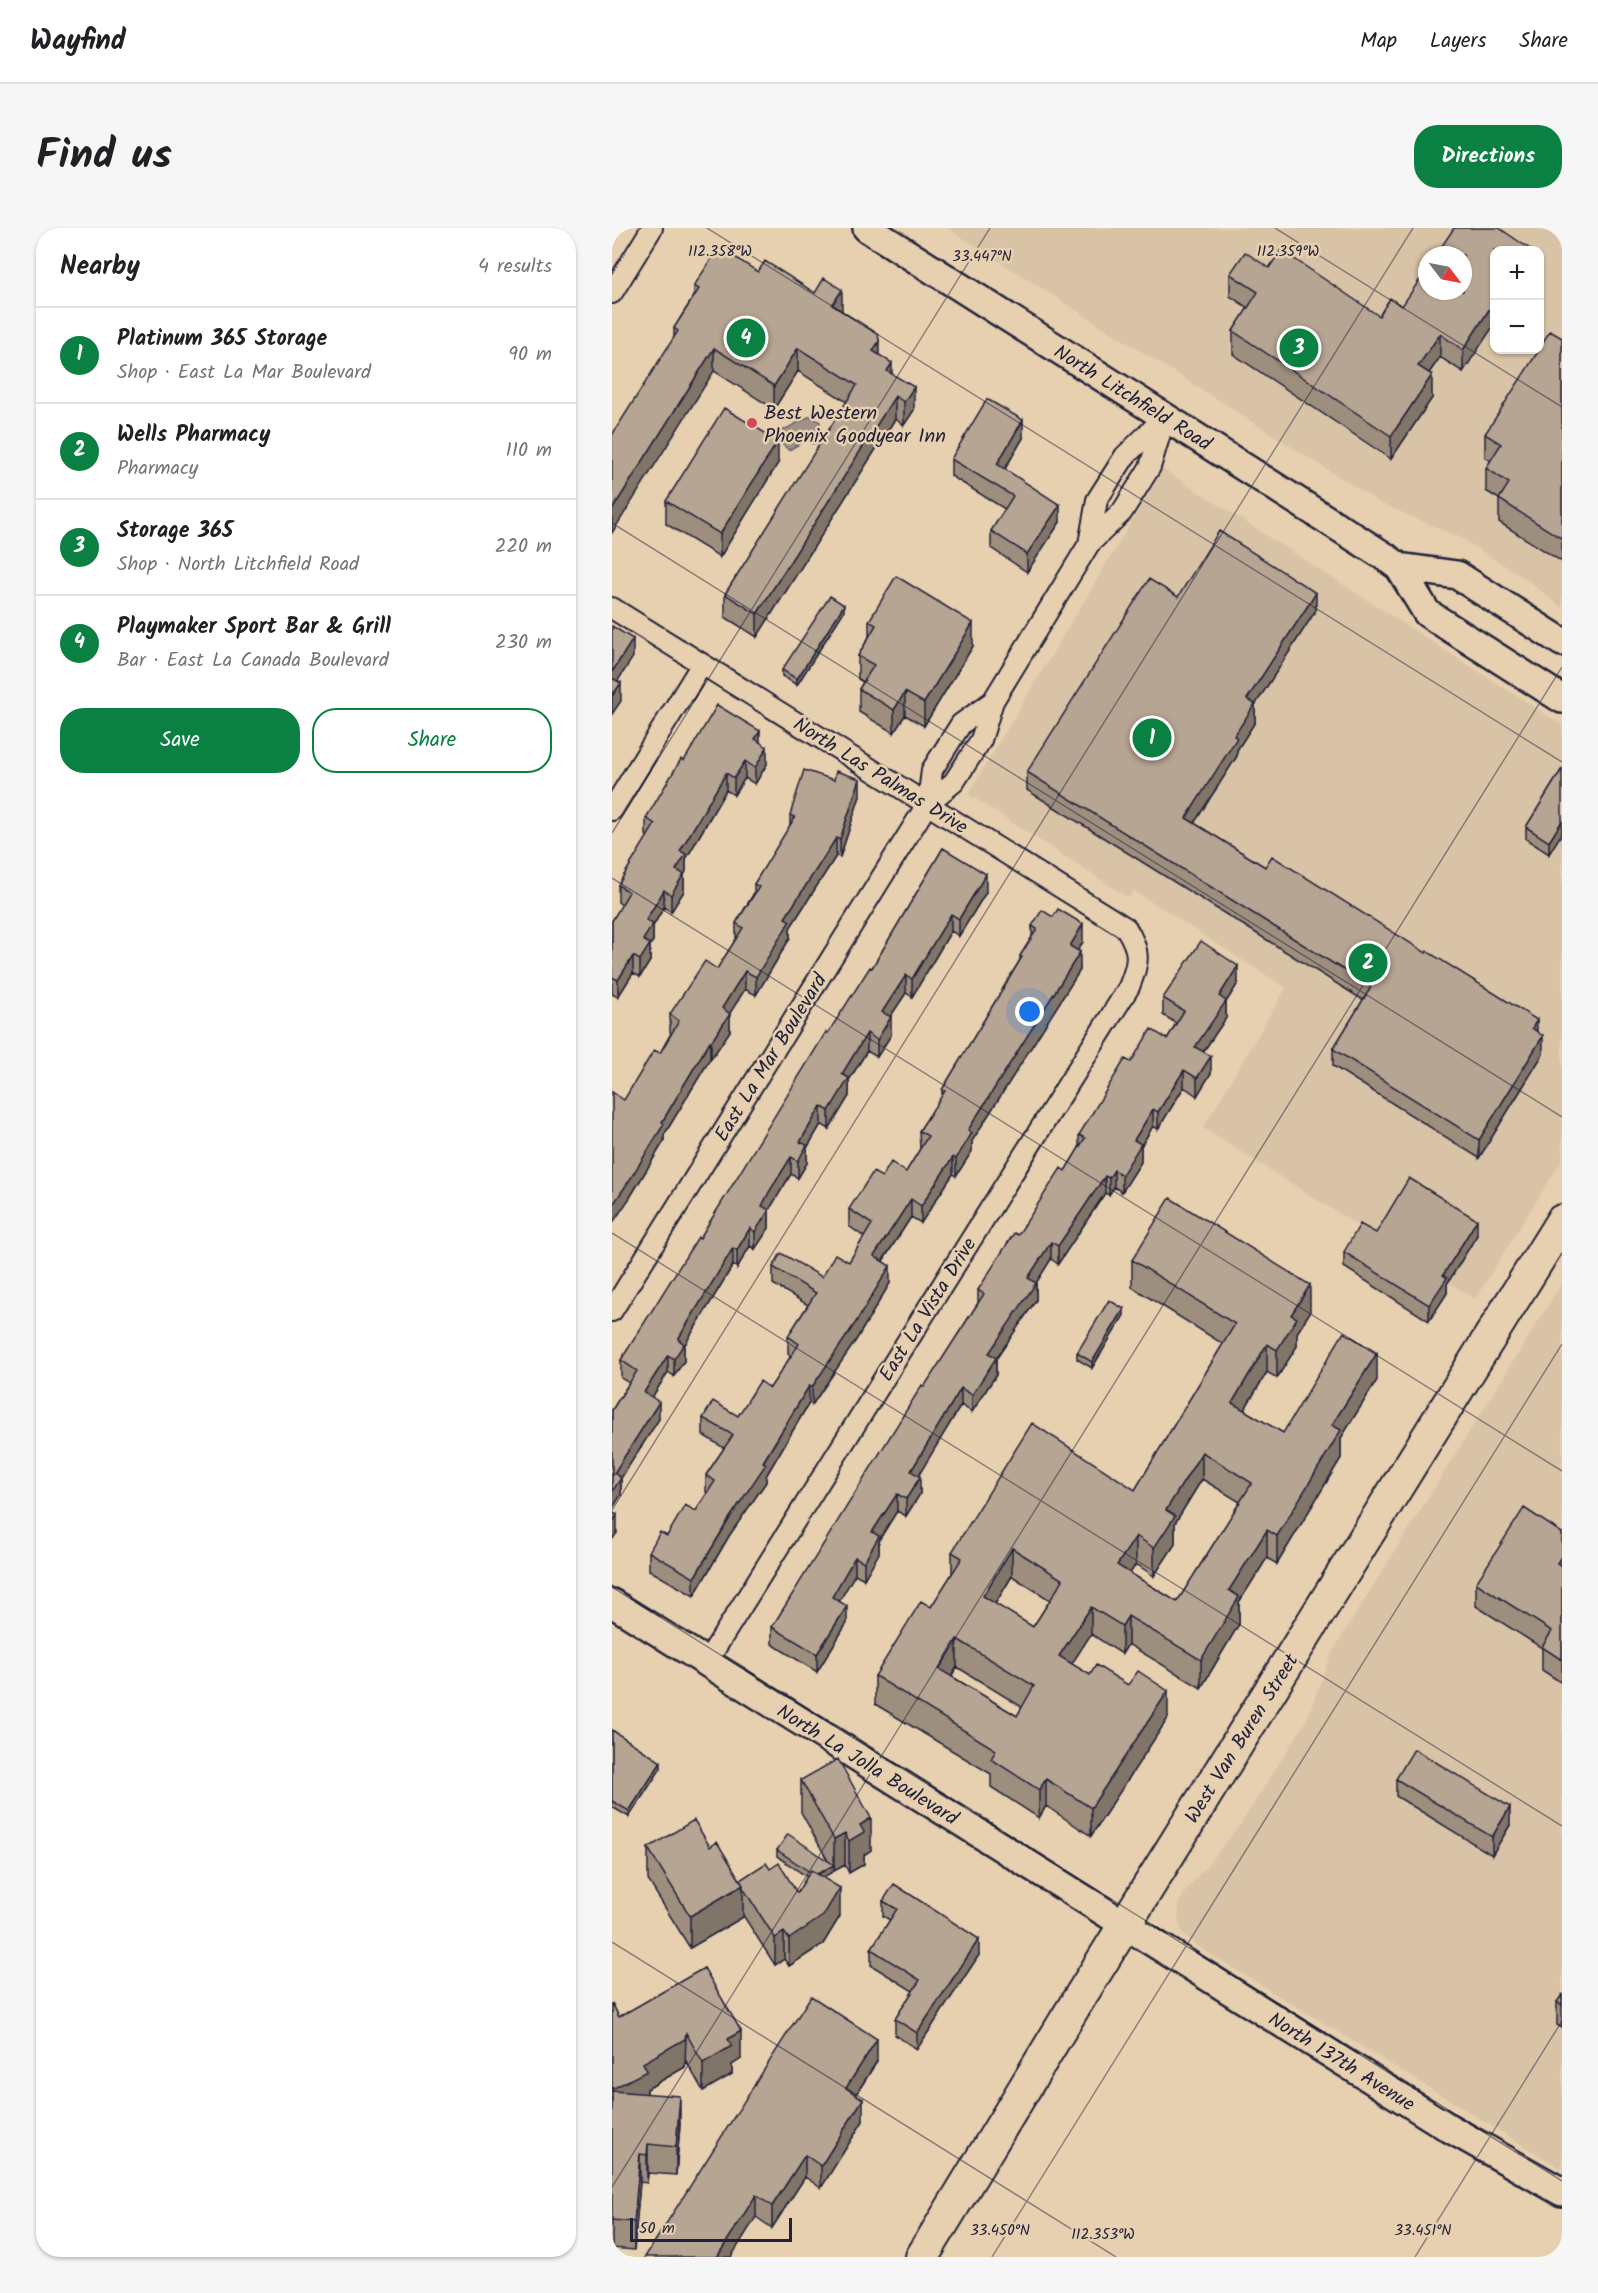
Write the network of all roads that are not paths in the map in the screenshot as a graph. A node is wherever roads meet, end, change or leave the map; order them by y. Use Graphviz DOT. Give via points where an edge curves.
graph roads {
  1 [pos="652,228"];
  2 [pos="867,228"];
  3 [pos="612,292"];
  4 [pos="1165,417"];
  5 [pos="1089,544"];
  6 [pos="1399,567"];
  7 [pos="612,608"];
  8 [pos="1562,642"];
  9 [pos="702,664"];
  10 [pos="1562,699"];
  11 [pos="928,803"];
  12 [pos="612,810"];
  13 [pos="1138,952"];
  14 [pos="1562,1221"];
  15 [pos="612,1311"];
  16 [pos="612,1603"];
  17 [pos="706,1663"];
  18 [pos="1125,1925"];
  19 [pos="1562,2192"];
  20 [pos="922,2257"];
  1 -- 3 [label="street"];
  2 -- 4 [label="street, North Litchfield Road"];
  4 -- 5 [label="street, East La Mar Boulevard" via="1150,467 1122,512"];
  4 -- 5 [label="street, East La Mar Boulevard" via="1125,456 1097,500"];
  4 -- 6 [label="street, North Litchfield Road"];
  5 -- 11 [label="street, East La Mar Boulevard" via="993,700 981,740 954,782"];
  6 -- 8 [label="street, North Litchfield Road" via="1457,575"];
  6 -- 10 [label="street, North Litchfield Road" via="1427,613"];
  7 -- 9 [label="street, North Las Palmas Drive"];
  9 -- 11 [label="street, North Las Palmas Drive"];
  9 -- 12 [label="street"];
  11 -- 13 [label="street, North Las Palmas Drive" via="1126,928"];
  11 -- 15 [label="street, East La Mar Boulevard"];
  13 -- 17 [label="street, East La Vista Drive" via="1129,987"];
  14 -- 18 [label="main road, West Van Buren Street"];
  16 -- 17 [label="street, North La Jolla Boulevard"];
  17 -- 18 [label="street, North La Jolla Boulevard"];
  18 -- 19 [label="street, North 137th Avenue" via="1449,2128"];
  18 -- 20 [label="main road, West Van Buren Street"];
}
